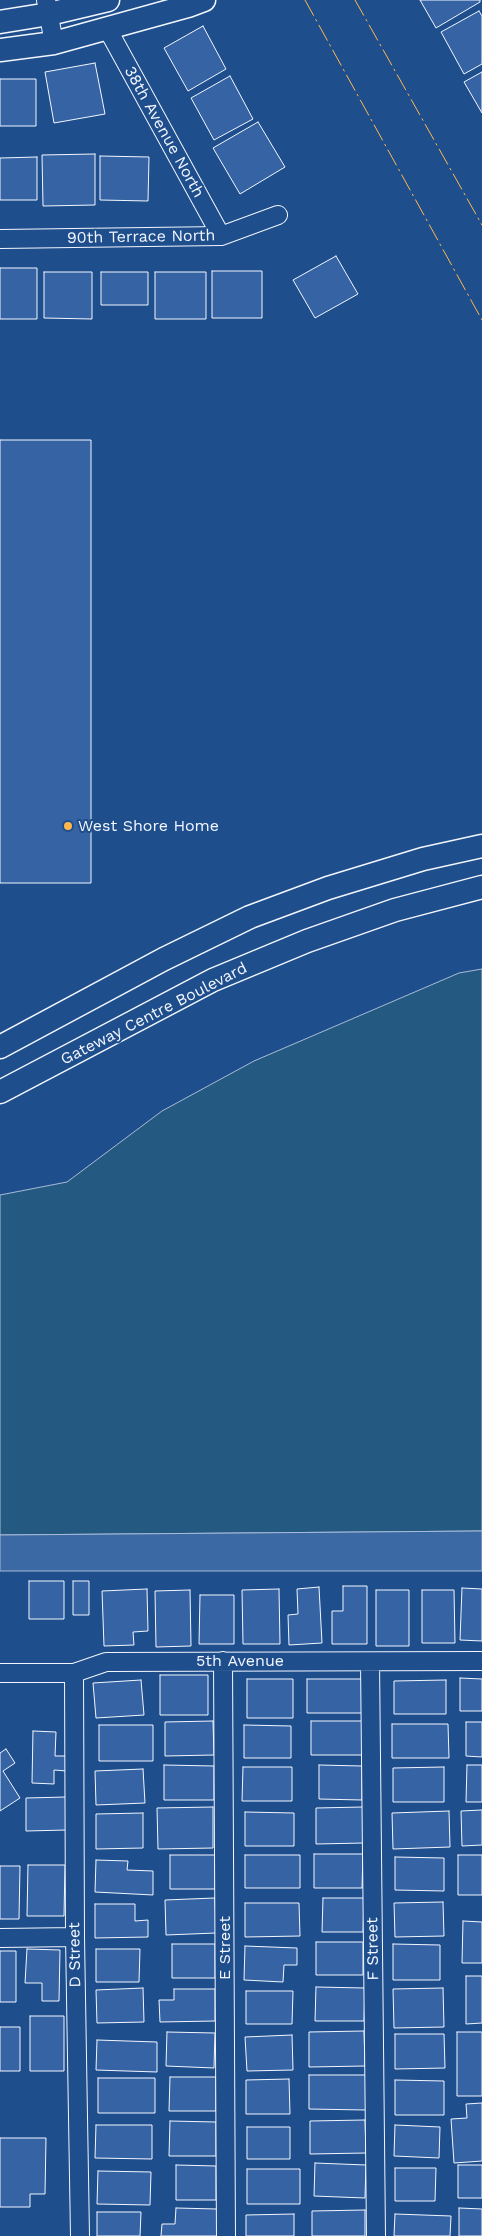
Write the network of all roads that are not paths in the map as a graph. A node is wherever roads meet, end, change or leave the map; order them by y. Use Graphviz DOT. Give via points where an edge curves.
graph roads {
  1 [pos="108,0"];
  2 [pos="204,0"];
  3 [pos="47,7"];
  4 [pos="0,22"];
  5 [pos="107,28"];
  6 [pos="54,43"];
  7 [pos="0,50"];
  8 [pos="278,215"];
  9 [pos="221,236"];
  10 [pos="0,239"];
  11 [pos="482,846"];
  12 [pos="482,887"];
  13 [pos="0,1047"];
  14 [pos="0,1092"];
  15 [pos="223,1661"];
  16 [pos="482,1661"];
  17 [pos="370,1662"];
  18 [pos="0,1673"];
  19 [pos="74,1673"];
  20 [pos="75,1937"];
  21 [pos="0,1938"];
  22 [pos="80,2236"];
  23 [pos="226,2236"];
  24 [pos="376,2236"];
  1 -- 3 [label="street"];
  2 -- 5 [label="street"];
  3 -- 4 [label="street"];
  3 -- 6 [label="street"];
  5 -- 6 [label="street"];
  5 -- 9 [label="street, 38th Avenue North"];
  6 -- 7 [label="street"];
  8 -- 9 [label="street, 90th Terrace North"];
  9 -- 10 [label="street, 90th Terrace North"];
  11 -- 13 [label="street" via="423,859 328,888 250,917"];
  12 -- 14 [label="street, Gateway Centre Boulevard" via="386,914 307,941 213,980"];
  15 -- 17 [label="street, 5th Avenue"];
  15 -- 19 [label="street, 5th Avenue" via="106,1662"];
  15 -- 23 [label="street, E Street"];
  16 -- 17 [label="street, 5th Avenue"];
  17 -- 24 [label="street, F Street"];
  18 -- 19 [label="street, 5th Avenue"];
  19 -- 20 [label="street, D Street"];
  20 -- 21 [label="street"];
  20 -- 22 [label="street, D Street"];
}
